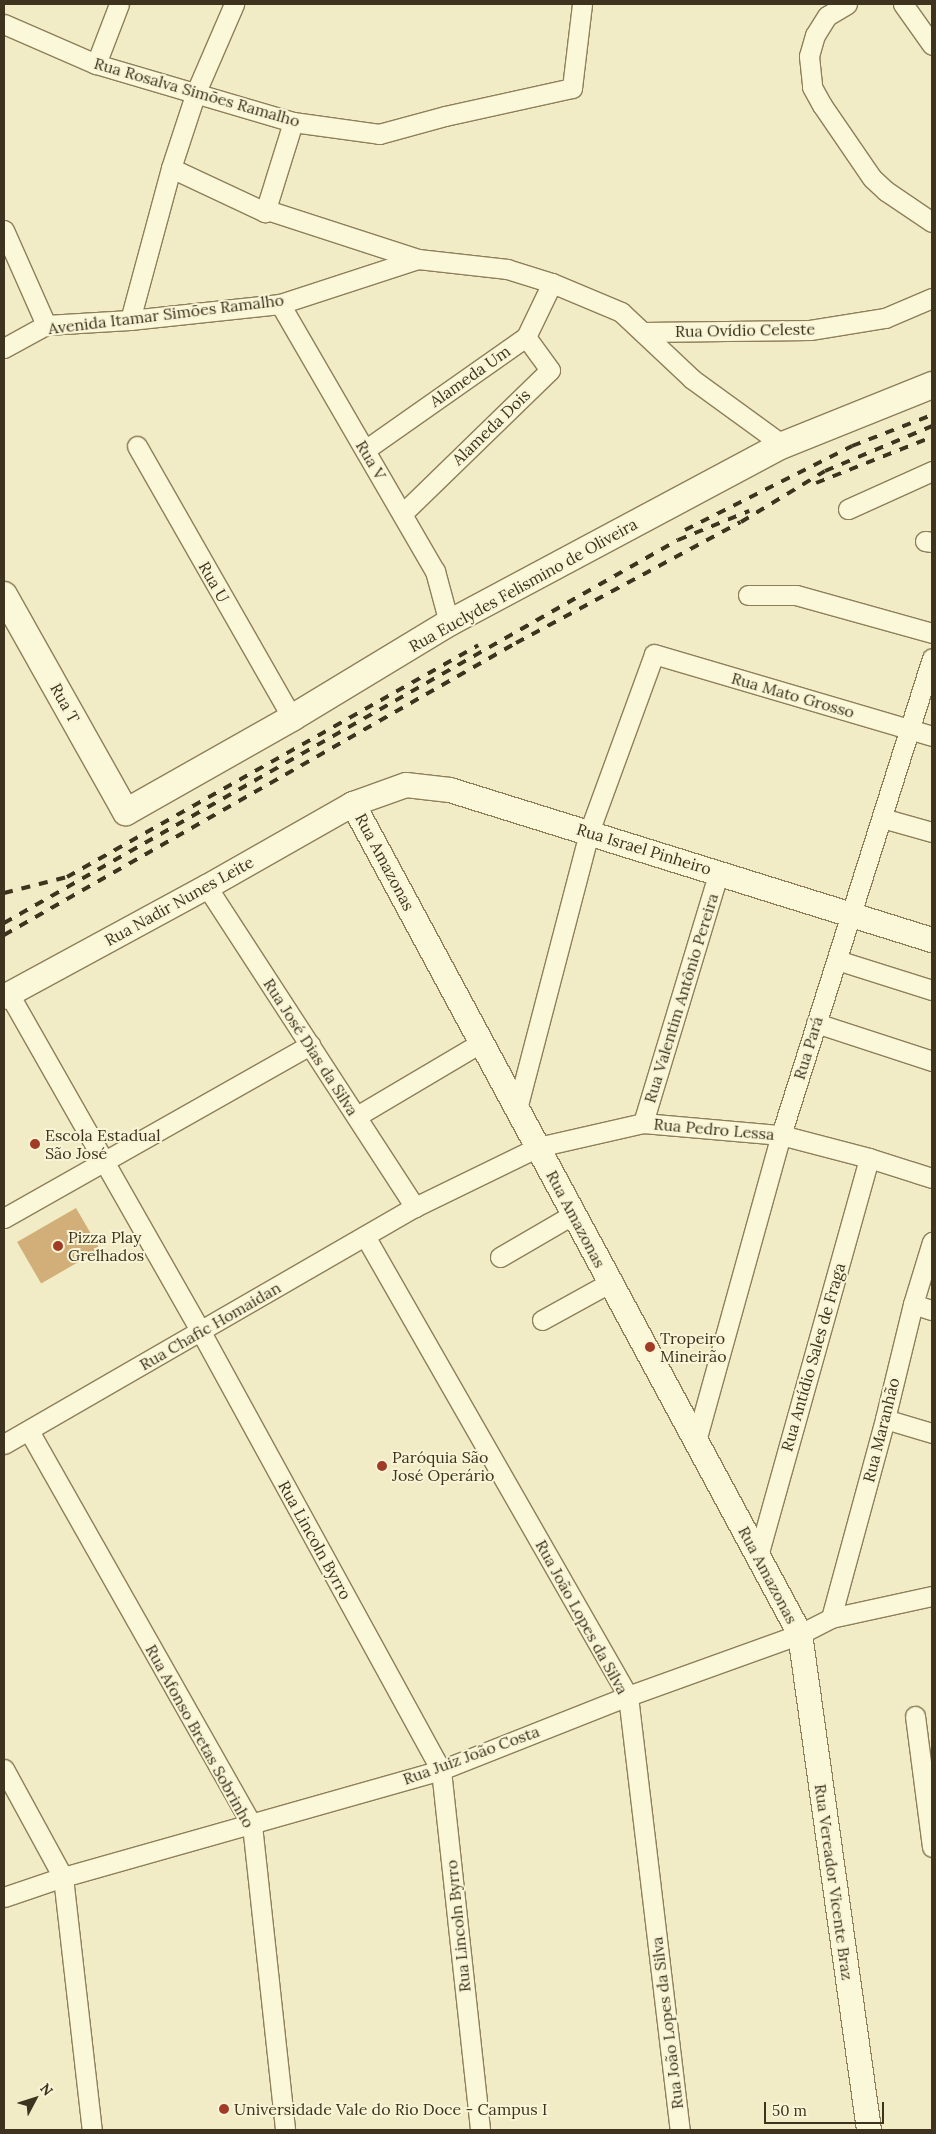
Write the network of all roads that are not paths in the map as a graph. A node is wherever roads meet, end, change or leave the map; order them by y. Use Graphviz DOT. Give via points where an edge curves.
graph roads {
  1 [pos="119,4"];
  2 [pos="234,4"];
  3 [pos="582,4"];
  4 [pos="847,4"];
  5 [pos="903,4"];
  6 [pos="4,24"];
  7 [pos="932,45"];
  8 [pos="96,64"];
  9 [pos="196,92"];
  10 [pos="293,122"];
  11 [pos="171,168"];
  12 [pos="265,212"];
  13 [pos="932,222"];
  14 [pos="4,230"];
  15 [pos="418,258"];
  16 [pos="552,283"];
  17 [pos="932,298"];
  18 [pos="280,304"];
  19 [pos="130,320"];
  20 [pos="46,325"];
  21 [pos="643,332"];
  22 [pos="526,337"];
  23 [pos="4,348"];
  24 [pos="932,384"];
  25 [pos="783,445"];
  26 [pos="137,446"];
  27 [pos="365,450"];
  28 [pos="932,471"];
  29 [pos="848,509"];
  30 [pos="403,513"];
  31 [pos="4,595"];
  32 [pos="748,595"];
  33 [pos="449,623"];
  34 [pos="932,633"];
  35 [pos="932,658"];
  36 [pos="292,718"];
  37 [pos="910,730"];
  38 [pos="932,736"];
  39 [pos="353,804"];
  40 [pos="126,812"];
  41 [pos="882,818"];
  42 [pos="589,832"];
  43 [pos="932,832"];
  44 [pos="719,872"];
  45 [pos="207,887"];
  46 [pos="852,916"];
  47 [pos="932,940"];
  48 [pos="837,960"];
  49 [pos="932,990"];
  50 [pos="6,996"];
  51 [pos="816,1023"];
  52 [pos="482,1042"];
  53 [pos="310,1045"];
  54 [pos="932,1061"];
  55 [pos="517,1108"];
  56 [pos="357,1116"];
  57 [pos="643,1123"];
  58 [pos="781,1135"];
  59 [pos="538,1147"];
  60 [pos="869,1158"];
  61 [pos="103,1161"];
  62 [pos="932,1178"];
  63 [pos="415,1207"];
  64 [pos="574,1214"];
  65 [pos="4,1218"];
  66 [pos="365,1236"];
  67 [pos="932,1242"];
  68 [pos="500,1257"];
  69 [pos="610,1282"];
  70 [pos="913,1304"];
  71 [pos="932,1310"];
  72 [pos="542,1320"];
  73 [pos="201,1332"];
  74 [pos="885,1419"];
  75 [pos="30,1431"];
  76 [pos="932,1433"];
  77 [pos="696,1441"];
  78 [pos="4,1444"];
  79 [pos="758,1556"];
  80 [pos="932,1596"];
  81 [pos="831,1618"];
  82 [pos="800,1634"];
  83 [pos="628,1696"];
  84 [pos="915,1716"];
  85 [pos="4,1769"];
  86 [pos="441,1770"];
  87 [pos="252,1825"];
  88 [pos="932,1847"];
  89 [pos="63,1877"];
  90 [pos="4,1897"];
  91 [pos="92,2130"];
  92 [pos="285,2130"];
  93 [pos="480,2130"];
  94 [pos="680,2130"];
  95 [pos="869,2130"];
  1 -- 8 [label="street"];
  2 -- 9 [label="street"];
  3 -- 10 [label="street, Rua Rosalva Simões Ramalho" via="572,88 379,134"];
  4 -- 13 [label="street" via="827,16 815,35 809,56 812,87 872,178"];
  5 -- 7 [label="street"];
  6 -- 8 [label="street, Rua Rosalva Simões Ramalho"];
  8 -- 9 [label="street, Rua Rosalva Simões Ramalho"];
  9 -- 10 [label="street, Rua Rosalva Simões Ramalho"];
  9 -- 11 [label="street"];
  10 -- 12 [label="street"];
  11 -- 12 [label="street"];
  11 -- 19 [label="street"];
  12 -- 15 [label="street"];
  14 -- 20 [label="street"];
  15 -- 16 [label="street" via="507,270"];
  15 -- 18 [label="street, Avenida Itamar Simões Ramalho"];
  16 -- 21 [label="street" via="621,312"];
  16 -- 22 [label="street, Alameda Um"];
  17 -- 21 [label="street, Rua Ovídio Celeste" via="885,318 810,330"];
  18 -- 19 [label="street, Avenida Itamar Simões Ramalho"];
  18 -- 27 [label="street, Rua V"];
  19 -- 20 [label="street, Avenida Itamar Simões Ramalho"];
  20 -- 23 [label="street, Avenida Itamar Simões Ramalho"];
  21 -- 25 [label="street" via="692,379"];
  22 -- 27 [label="street, Alameda Um"];
  22 -- 30 [label="street, Alameda Dois" via="550,370"];
  24 -- 25 [label="main road, Rua Euclydes Felismino de Oliveira"];
  25 -- 33 [label="main road, Rua Euclydes Felismino de Oliveira"];
  26 -- 36 [label="street, Rua U"];
  27 -- 30 [label="street, Rua V"];
  28 -- 29 [label="street"];
  30 -- 33 [label="street, Rua V" via="435,571"];
  31 -- 40 [label="main road, Rua T"];
  32 -- 34 [label="street" via="796,595"];
  33 -- 36 [label="main road, Rua Euclydes Felismino de Oliveira"];
  35 -- 37 [label="street, Rua Pará"];
  36 -- 40 [label="main road, Rua Euclydes Felismino de Oliveira"];
  37 -- 38 [label="street, Rua Mato Grosso"];
  37 -- 41 [label="street, Rua Pará"];
  37 -- 42 [label="street, Rua Mato Grosso" via="654,654"];
  39 -- 42 [label="street, Rua Israel Pinheiro" via="406,785 450,790"];
  39 -- 45 [label="street, Rua Nadir Nunes Leite"];
  39 -- 52 [label="street, Rua Amazonas"];
  41 -- 43 [label="street"];
  41 -- 46 [label="street, Rua Pará"];
  42 -- 44 [label="street, Rua Israel Pinheiro"];
  42 -- 55 [label="street"];
  44 -- 46 [label="street, Rua Israel Pinheiro"];
  44 -- 57 [label="street, Rua Valentim Antônio Pereira"];
  45 -- 50 [label="street, Rua Nadir Nunes Leite"];
  45 -- 53 [label="street, Rua José Dias da Silva"];
  46 -- 47 [label="street, Rua Israel Pinheiro"];
  46 -- 48 [label="street, Rua Pará"];
  48 -- 49 [label="street"];
  48 -- 51 [label="street, Rua Pará"];
  50 -- 61 [label="street, Rua Lincoln Byrro"];
  51 -- 54 [label="street"];
  51 -- 58 [label="street, Rua Pará"];
  52 -- 55 [label="street, Rua Amazonas"];
  52 -- 56 [label="street"];
  53 -- 56 [label="street, Rua José Dias da Silva"];
  53 -- 61 [label="street"];
  55 -- 59 [label="street, Rua Amazonas"];
  56 -- 63 [label="street, Rua José Dias da Silva"];
  57 -- 58 [label="street, Rua Pedro Lessa"];
  57 -- 59 [label="street, Rua Pedro Lessa"];
  58 -- 60 [label="street, Rua Pedro Lessa"];
  58 -- 77 [label="street, Rua Pará"];
  59 -- 63 [label="street, Rua Pedro Lessa"];
  59 -- 64 [label="street, Rua Amazonas"];
  60 -- 62 [label="street, Rua Pedro Lessa"];
  60 -- 79 [label="street, Rua Antídio Sales de Fraga"];
  61 -- 65 [label="street"];
  61 -- 73 [label="street, Rua Lincoln Byrro"];
  63 -- 66 [label="street, Rua Chafic Homaidan"];
  64 -- 68 [label="street"];
  64 -- 69 [label="street, Rua Amazonas"];
  66 -- 73 [label="street, Rua Chafic Homaidan"];
  66 -- 83 [label="street, Rua João Lopes da Silva"];
  67 -- 70 [label="street, Rua Maranhão"];
  69 -- 72 [label="street"];
  69 -- 77 [label="street, Rua Amazonas"];
  70 -- 71 [label="street"];
  70 -- 74 [label="street, Rua Maranhão"];
  73 -- 75 [label="street, Rua Chafic Homaidan"];
  73 -- 86 [label="street, Rua Lincoln Byrro"];
  74 -- 76 [label="street"];
  74 -- 81 [label="street, Rua Maranhão"];
  75 -- 78 [label="street, Rua Chafic Homaidan"];
  75 -- 87 [label="street, Rua Afonso Bretas Sobrinho"];
  77 -- 79 [label="street, Rua Amazonas"];
  79 -- 82 [label="street, Rua Amazonas"];
  80 -- 81 [label="street, Rua Juiz João Costa"];
  81 -- 82 [label="street, Rua Juiz João Costa"];
  82 -- 83 [label="street, Rua Juiz João Costa"];
  82 -- 95 [label="street, Rua Vereador Vicente Braz"];
  83 -- 86 [label="street, Rua Juiz João Costa"];
  83 -- 94 [label="street, Rua João Lopes da Silva"];
  84 -- 88 [label="street"];
  85 -- 89 [label="street"];
  86 -- 87 [label="street, Rua Juiz João Costa"];
  86 -- 93 [label="street, Rua Lincoln Byrro"];
  87 -- 89 [label="street, Rua Juiz João Costa"];
  87 -- 92 [label="street, Rua Afonso Bretas Sobrinho"];
  89 -- 90 [label="street, Rua Juiz João Costa"];
  89 -- 91 [label="street"];
}
